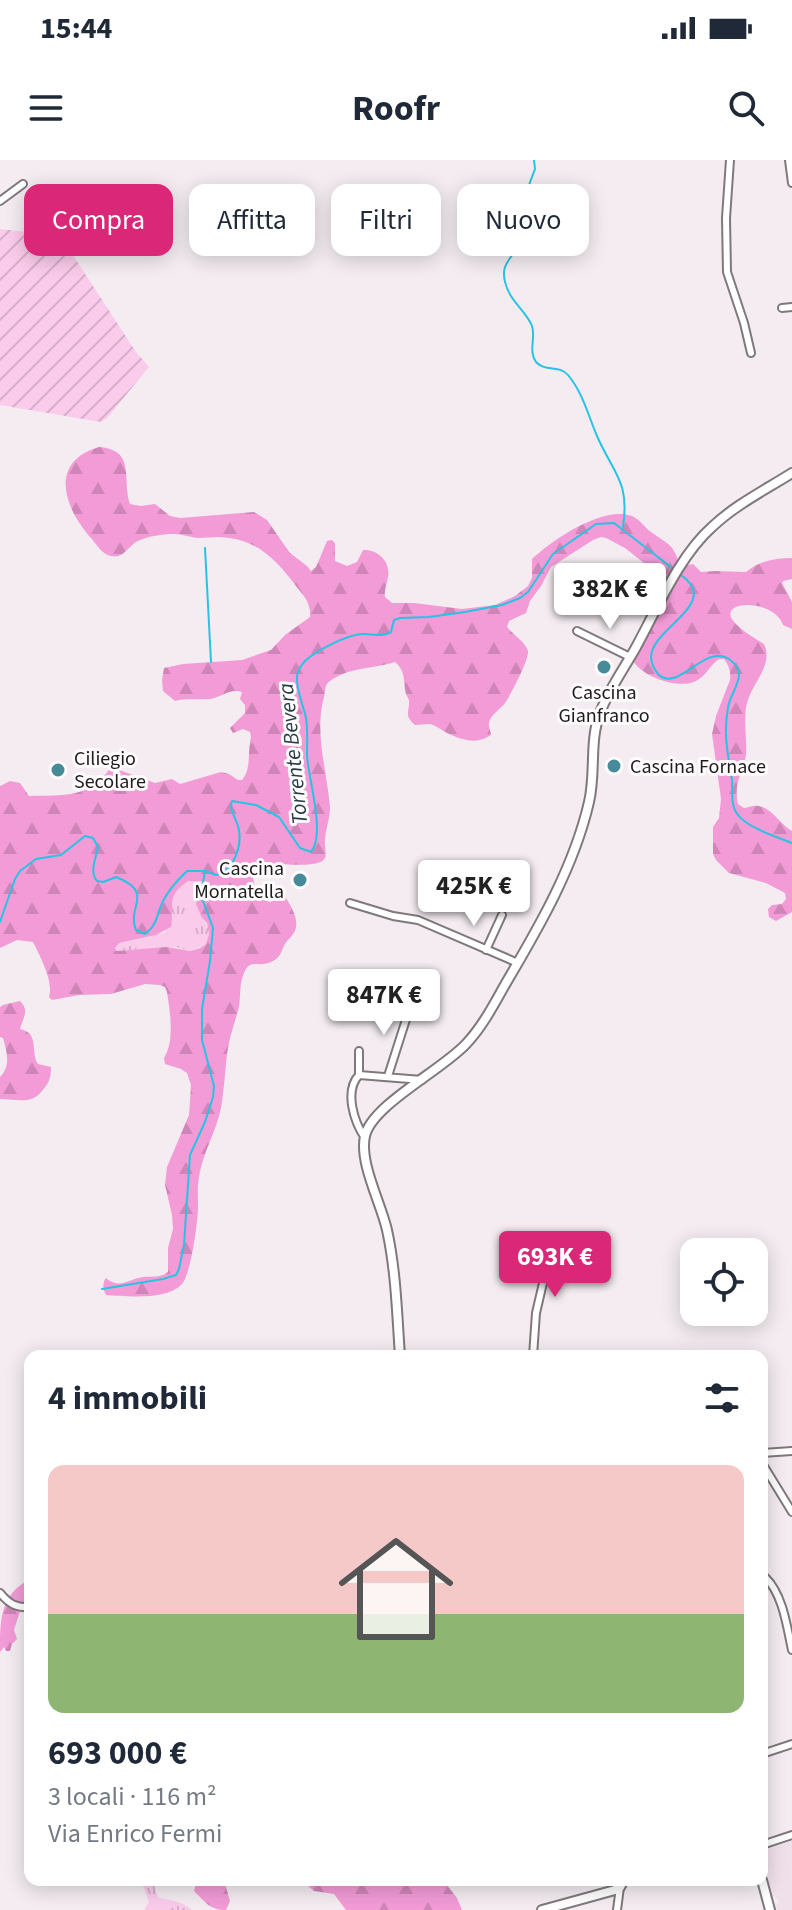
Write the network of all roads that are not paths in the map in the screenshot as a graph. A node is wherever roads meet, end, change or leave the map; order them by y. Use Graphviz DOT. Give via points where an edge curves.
graph roads {
  1 [pos="730,160"];
  2 [pos="789,160"];
  3 [pos="792,183"];
  4 [pos="23,184"];
  5 [pos="0,201"];
  6 [pos="792,307"];
  7 [pos="782,308"];
  8 [pos="751,353"];
  9 [pos="792,473"];
  10 [pos="577,631"];
  11 [pos="630,657"];
  12 [pos="350,903"];
  13 [pos="502,915"];
  14 [pos="486,950"];
  15 [pos="518,963"];
  16 [pos="410,1007"];
  17 [pos="359,1051"];
  18 [pos="359,1075"];
  19 [pos="388,1076"];
  20 [pos="422,1080"];
  21 [pos="365,1138"];
  22 [pos="553,1240"];
  23 [pos="400,1350"];
  24 [pos="533,1350"];
  25 [pos="792,1451"];
  26 [pos="768,1453"];
  27 [pos="768,1473"];
  28 [pos="792,1512"];
  29 [pos="768,1580"];
  30 [pos="0,1593"];
  31 [pos="24,1608"];
  32 [pos="790,1631"];
  33 [pos="792,1650"];
  34 [pos="792,1744"];
  35 [pos="768,1752"];
  36 [pos="792,1835"];
  37 [pos="768,1843"];
  38 [pos="613,1886"];
  39 [pos="621,1886"];
  40 [pos="764,1886"];
  41 [pos="542,1910"];
  42 [pos="617,1910"];
  43 [pos="770,1910"];
  1 -- 8 [label="street" via="727,272"];
  2 -- 3 [label="street"];
  4 -- 5 [label="street"];
  6 -- 7 [label="street"];
  9 -- 11 [label="street" via="707,531 671,582"];
  10 -- 11 [label="street"];
  11 -- 15 [label="street" via="598,716 592,789 575,847"];
  12 -- 14 [label="street" via="418,920"];
  13 -- 14 [label="street"];
  14 -- 15 [label="street"];
  15 -- 20 [label="street" via="470,1040"];
  16 -- 19 [label="street"];
  17 -- 18 [label="street"];
  18 -- 19 [label="street"];
  18 -- 21 [label="street" via="351,1094"];
  19 -- 20 [label="street"];
  20 -- 21 [label="street" via="380,1112"];
  21 -- 23 [label="street" via="388,1232"];
  22 -- 24 [label="street"];
  25 -- 26 [label="street"];
  27 -- 28 [label="street"];
  29 -- 32 [label="street"];
  30 -- 31 [label="street"];
  32 -- 33 [label="street"];
  34 -- 35 [label="street"];
  36 -- 37 [label="street"];
  38 -- 41 [label="street"];
  39 -- 42 [label="street"];
  40 -- 43 [label="street"];
}
